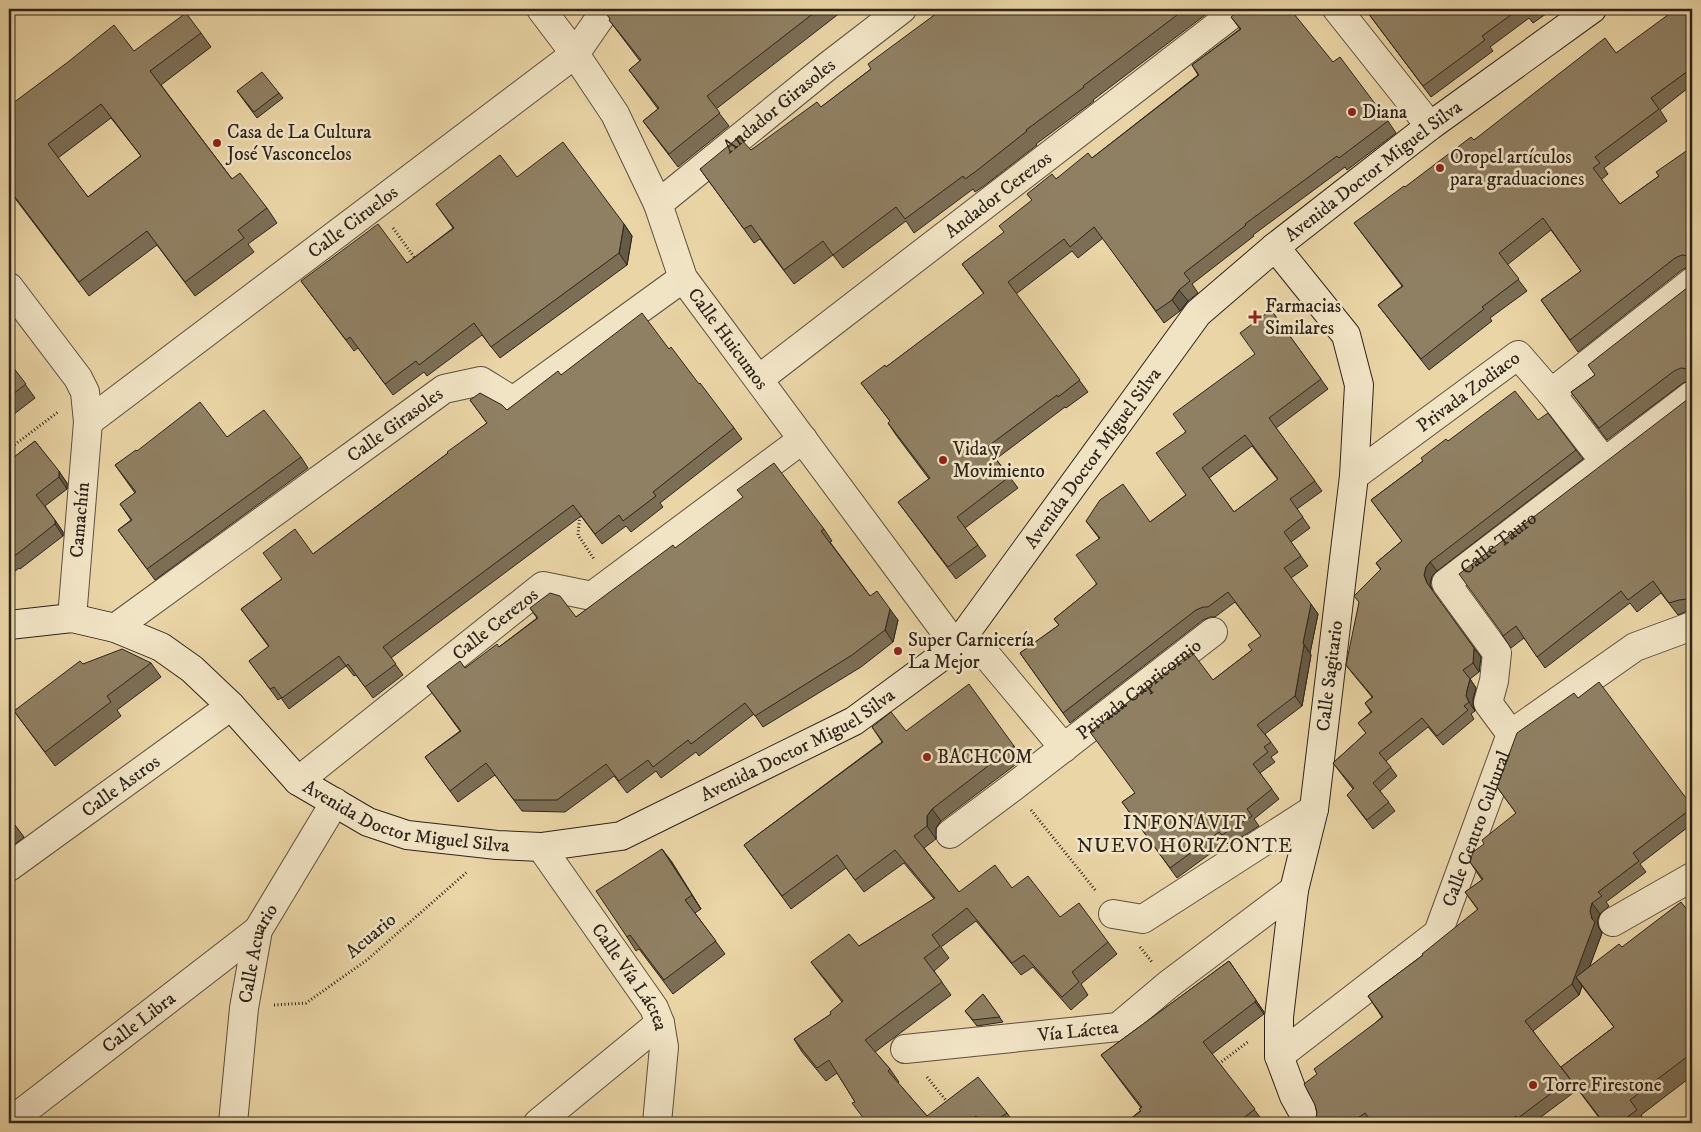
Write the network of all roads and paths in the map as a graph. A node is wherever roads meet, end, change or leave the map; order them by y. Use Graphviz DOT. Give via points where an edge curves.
graph roads {
  1 [pos="540,9"];
  2 [pos="606,9"];
  3 [pos="902,9"];
  4 [pos="1239,9"];
  5 [pos="1337,9"];
  6 [pos="1592,9"];
  7 [pos="575,54"];
  8 [pos="1430,126"];
  9 [pos="658,204"];
  10 [pos="376,205"];
  11 [pos="1275,246"];
  12 [pos="420,266"];
  13 [pos="683,278"];
  14 [pos="1692,282"];
  15 [pos="9,287"];
  16 [pos="758,379"];
  17 [pos="85,392"];
  18 [pos="1551,393"];
  19 [pos="1692,395"];
  20 [pos="88,422"];
  21 [pos="803,439"];
  22 [pos="9,449"];
  23 [pos="1604,461"];
  24 [pos="1354,476"];
  25 [pos="580,510"];
  26 [pos="610,582"];
  27 [pos="72,618"];
  28 [pos="9,625"];
  29 [pos="1692,626"];
  30 [pos="115,628"];
  31 [pos="1213,632"];
  32 [pos="956,646"];
  33 [pos="231,706"];
  34 [pos="1511,734"];
  35 [pos="1064,748"];
  36 [pos="298,781"];
  37 [pos="1014,787"];
  38 [pos="335,802"];
  39 [pos="1314,809"];
  40 [pos="950,834"];
  41 [pos="497,845"];
  42 [pos="541,847"];
  43 [pos="9,867"];
  44 [pos="1692,877"];
  45 [pos="1294,890"];
  46 [pos="1114,914"];
  47 [pos="1613,922"];
  48 [pos="258,930"];
  49 [pos="1169,984"];
  50 [pos="244,1008"];
  51 [pos="1279,1017"];
  52 [pos="660,1023"];
  53 [pos="905,1050"];
  54 [pos="1279,1056"];
  55 [pos="1211,1070"];
  56 [pos="952,1108"];
  57 [pos="20,1114"];
  58 [pos="233,1123"];
  59 [pos="538,1123"];
  60 [pos="657,1123"];
  61 [pos="1309,1123"];
  1 -- 7 [label="street, Calle Huicumos"];
  2 -- 7 [label="street, Calle Ciruelos"];
  3 -- 9 [label="street, Andador Girasoles"];
  4 -- 16 [label="street, Andador Cerezos"];
  5 -- 8 [label="street"];
  6 -- 8 [label="street, Avenida Doctor Miguel Silva"];
  7 -- 9 [label="street, Calle Huicumos" via="615,114"];
  7 -- 10 [label="street, Calle Ciruelos"];
  8 -- 11 [label="street, Avenida Doctor Miguel Silva"];
  9 -- 13 [label="street, Calle Huicumos"];
  10 -- 12 [label="path"];
  10 -- 20 [label="street, Calle Ciruelos"];
  11 -- 24 [label="street, Calle Sagitario" via="1346,335 1359,385"];
  11 -- 32 [label="street, Avenida Doctor Miguel Silva" via="1198,313"];
  13 -- 16 [label="street, Calle Huicumos"];
  13 -- 30 [label="street, Calle Girasoles" via="514,402 481,381 444,389"];
  14 -- 18 [label="street"];
  15 -- 17 [label="street" via="78,378"];
  16 -- 21 [label="street, Calle Huicumos"];
  17 -- 20 [label="street, Camachín"];
  17 -- 22 [label="path"];
  18 -- 23 [label="street"];
  18 -- 24 [label="street, Privada Zodiaco" via="1518,355"];
  19 -- 23 [label="street, Calle Tauro"];
  20 -- 27 [label="street, Camachín"];
  21 -- 26 [label="street, Calle Cerezos"];
  21 -- 32 [label="street, Calle Huicumos"];
  23 -- 34 [label="street, Calle Tauro" via="1446,583 1497,653 1488,703"];
  24 -- 39 [label="street, Calle Sagitario"];
  25 -- 26 [label="path" via="578,535"];
  26 -- 36 [label="street, Calle Cerezos" via="592,596 543,586"];
  27 -- 28 [label="street, Avenida Doctor Miguel Silva"];
  27 -- 30 [label="street, Avenida Doctor Miguel Silva"];
  29 -- 34 [label="street, Calle Centro Cultural" via="1635,647"];
  30 -- 33 [label="street, Avenida Doctor Miguel Silva" via="161,647 192,669"];
  31 -- 35 [label="street, Privada Capricornio"];
  32 -- 35 [label="street" via="988,657"];
  32 -- 42 [label="street, Avenida Doctor Miguel Silva" via="854,721 621,836"];
  33 -- 36 [label="street, Avenida Doctor Miguel Silva"];
  33 -- 43 [label="street, Calle Astros"];
  34 -- 54 [label="street, Calle Centro Cultural" via="1438,933"];
  35 -- 37 [label="street, Privada Capricornio"];
  36 -- 38 [label="street, Avenida Doctor Miguel Silva"];
  37 -- 40 [label="street, Privada Capricornio"];
  37 -- 46 [label="path"];
  38 -- 41 [label="street, Avenida Doctor Miguel Silva" via="368,822 407,834"];
  38 -- 48 [label="street, Calle Acuario"];
  39 -- 45 [label="street, Calle Sagitario"];
  39 -- 46 [label="street" via="1143,919"];
  41 -- 42 [label="street, Avenida Doctor Miguel Silva"];
  41 -- 50 [label="path, Acuario" via="367,960 306,1003"];
  42 -- 52 [label="street, Calle Vía Láctea" via="654,1008"];
  44 -- 47 [label="street"];
  45 -- 49 [label="street, Vía Láctea"];
  45 -- 51 [label="street, Calle Sagitario"];
  46 -- 49 [label="path"];
  48 -- 50 [label="street, Calle Acuario"];
  48 -- 57 [label="street, Calle Libra"];
  49 -- 53 [label="street, Vía Láctea" via="1118,1027"];
  50 -- 58 [label="street, Calle Acuario"];
  51 -- 54 [label="street, Calle Sagitario"];
  51 -- 55 [label="path"];
  52 -- 59 [label="street"];
  52 -- 60 [label="street, Calle Vía Láctea" via="664,1048"];
  53 -- 56 [label="path"];
  54 -- 61 [label="street, Calle Sagitario" via="1294,1096"];
}
